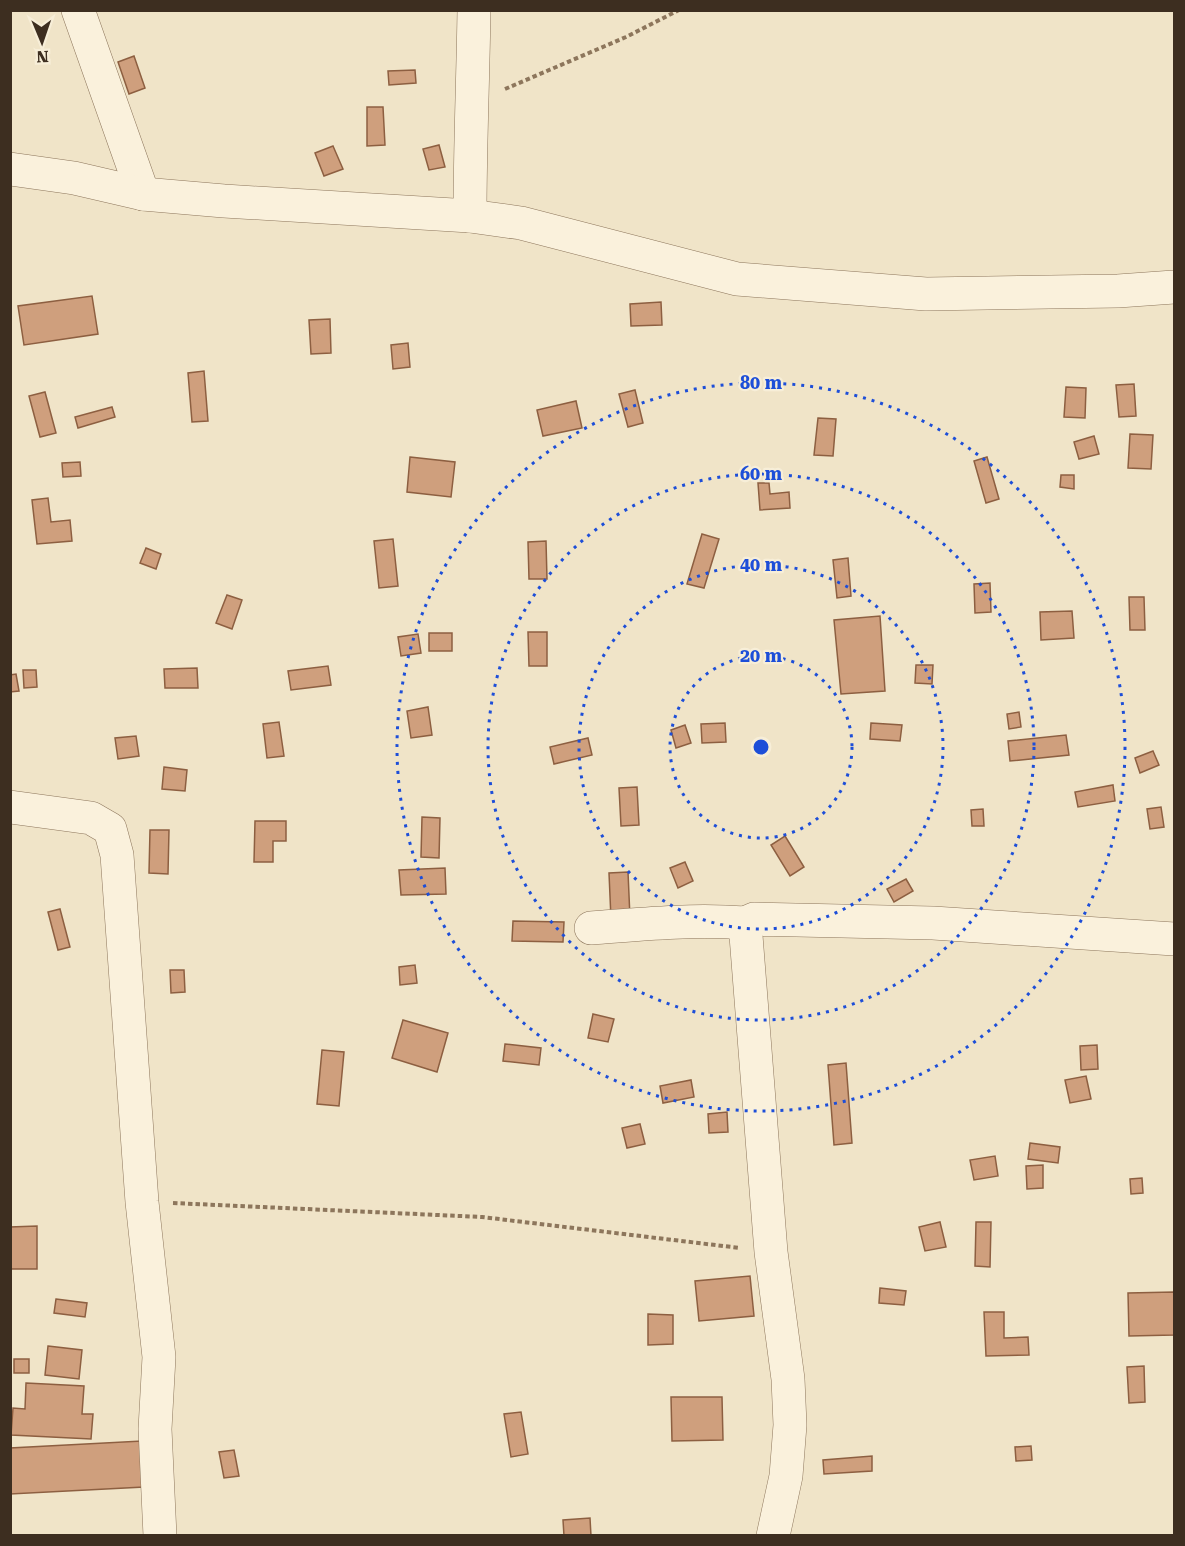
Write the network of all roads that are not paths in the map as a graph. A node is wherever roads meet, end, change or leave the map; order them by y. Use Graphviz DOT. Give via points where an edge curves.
graph roads {
  1 [pos="78,10"];
  2 [pos="474,10"];
  3 [pos="10,169"];
  4 [pos="142,194"];
  5 [pos="470,216"];
  6 [pos="1174,286"];
  7 [pos="10,807"];
  8 [pos="745,923"];
  9 [pos="591,928"];
  10 [pos="1174,939"];
  11 [pos="160,1536"];
  12 [pos="773,1536"];
  1 -- 4 [label="street"];
  2 -- 5 [label="street"];
  3 -- 4 [label="street" via="74,178"];
  4 -- 5 [label="street"];
  5 -- 6 [label="street" via="521,223 737,279 926,294 1118,291"];
  7 -- 11 [label="street" via="91,818 110,829 117,855 142,1202 159,1357 155,1430"];
  8 -- 9 [label="street" via="713,921"];
  8 -- 10 [label="street" via="754,919 933,923"];
  8 -- 12 [label="street" via="771,1252 788,1379 786,1476"];
}
